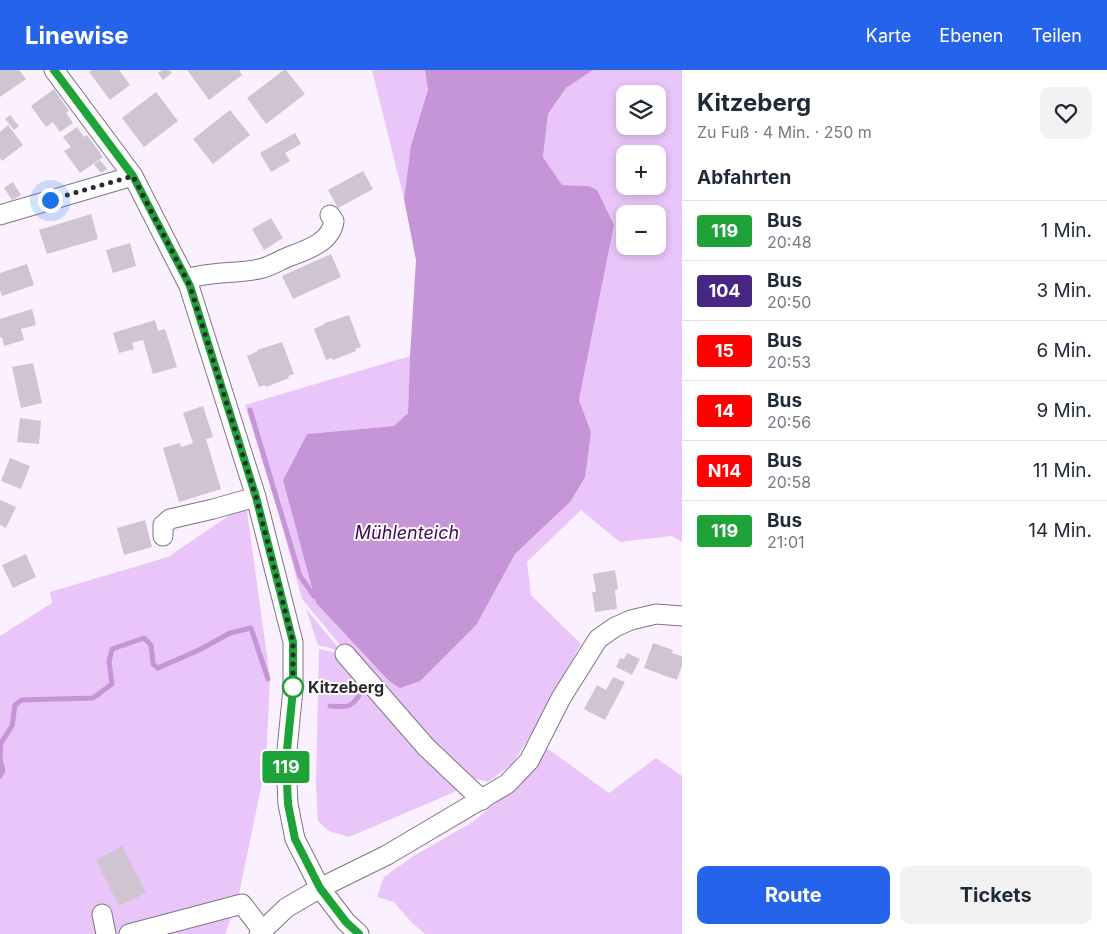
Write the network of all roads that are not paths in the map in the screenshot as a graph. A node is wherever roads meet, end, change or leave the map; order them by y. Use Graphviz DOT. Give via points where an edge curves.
graph roads {
  1 [pos="54,70"];
  2 [pos="133,176"];
  3 [pos="0,215"];
  4 [pos="330,215"];
  5 [pos="186,279"];
  6 [pos="256,497"];
  7 [pos="163,536"];
  8 [pos="682,616"];
  9 [pos="345,654"];
  10 [pos="482,800"];
  11 [pos="320,888"];
  12 [pos="102,914"];
  13 [pos="261,932"];
  14 [pos="106,934"];
  15 [pos="128,934"];
  16 [pos="359,934"];
  1 -- 2 [label="street"];
  2 -- 3 [label="street"];
  2 -- 5 [label="street"];
  4 -- 5 [label="street" via="334,221 330,234 304,251 259,269"];
  5 -- 6 [label="street"];
  6 -- 7 [label="street" via="170,519 163,525"];
  6 -- 11 [label="street" via="293,642 293,690 286,760 288,804 295,839"];
  8 -- 10 [label="street" via="656,614 631,620 598,638 529,761 508,784"];
  9 -- 10 [label="street" via="426,747"];
  10 -- 11 [label="street" via="387,855"];
  11 -- 13 [label="street" via="286,908"];
  11 -- 16 [label="street"];
  12 -- 14 [label="street"];
  13 -- 15 [label="street" via="242,904"];
}
